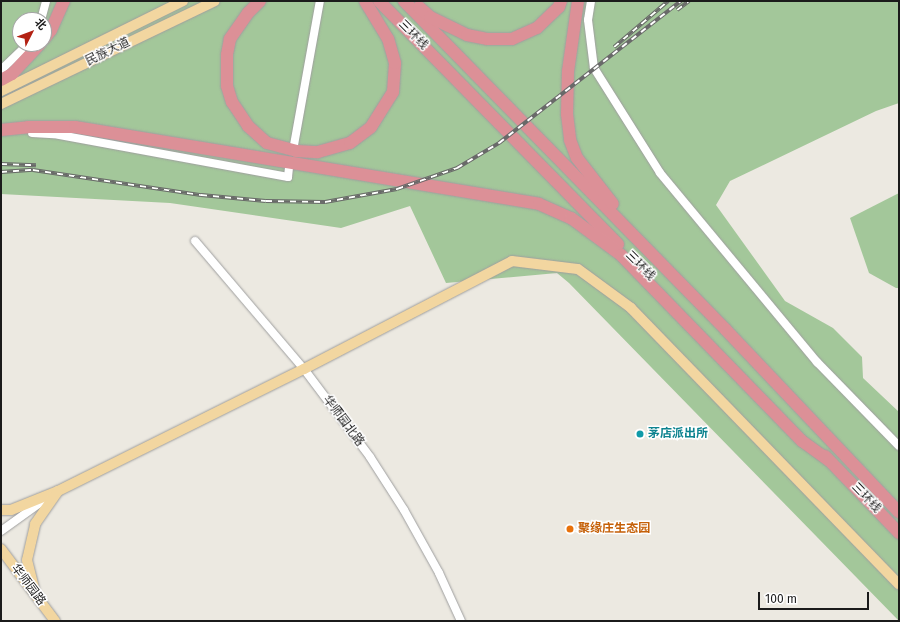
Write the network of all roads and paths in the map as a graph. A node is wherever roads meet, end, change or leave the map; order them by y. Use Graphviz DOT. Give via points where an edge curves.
graph roads {
  1 [pos="46,1"];
  2 [pos="64,1"];
  3 [pos="183,1"];
  4 [pos="215,1"];
  5 [pos="260,1"];
  6 [pos="320,1"];
  7 [pos="367,1"];
  8 [pos="379,1"];
  9 [pos="404,1"];
  10 [pos="411,1"];
  11 [pos="561,1"];
  12 [pos="578,1"];
  13 [pos="591,1"];
  14 [pos="43,12"];
  15 [pos="52,28"];
  16 [pos="20,52"];
  17 [pos="33,52"];
  18 [pos="1,70"];
  19 [pos="1,80"];
  20 [pos="1,91"];
  21 [pos="1,104"];
  22 [pos="1,130"];
  23 [pos="1,134"];
  24 [pos="294,146"];
  25 [pos="289,168"];
  26 [pos="195,241"];
  27 [pos="620,255"];
  28 [pos="726,330"];
  29 [pos="304,369"];
  30 [pos="899,446"];
  31 [pos="830,461"];
  32 [pos="58,491"];
  33 [pos="1,510"];
  34 [pos="899,512"];
  35 [pos="1,531"];
  36 [pos="899,533"];
  37 [pos="1,549"];
  38 [pos="899,585"];
  39 [pos="35,592"];
  40 [pos="55,621"];
  41 [pos="461,621"];
  1 -- 14 [label="street"];
  2 -- 15 [label="highway"];
  3 -- 20 [label="main road, 民族大道"];
  4 -- 21 [label="main road, 民族大道"];
  5 -- 7 [label="highway" via="230,39 226,86 232,102 248,126 267,143 296,151 318,152 350,143 371,127 393,92 395,63 388,39"];
  6 -- 24 [label="street"];
  7 -- 27 [label="highway"];
  8 -- 31 [label="highway, 三环线"];
  9 -- 28 [label="highway, 三环线"];
  10 -- 11 [label="highway" via="430,17 467,35 487,39 512,39 537,28"];
  12 -- 28 [label="highway" via="568,72 567,114 570,140 578,158 594,183"];
  13 -- 30 [label="street" via="588,20 594,68 660,173 817,362"];
  16 -- 18 [label="street"];
  17 -- 19 [label="highway" via="12,74"];
  22 -- 27 [label="highway" via="75,127 539,204 572,218"];
  23 -- 25 [label="street" via="54,134 288,177"];
  26 -- 29 [label="street, 华师园北路"];
  27 -- 31 [label="highway" via="802,441"];
  28 -- 34 [label="highway, 三环线"];
  29 -- 32 [label="main road"];
  29 -- 38 [label="main road" via="512,261 578,269 631,308"];
  29 -- 41 [label="street, 华师园北路" via="370,457 404,510 439,573"];
  31 -- 36 [label="highway, 三环线"];
  32 -- 33 [label="main road" via="11,510"];
  32 -- 35 [label="street"];
  32 -- 39 [label="main road" via="35,524 27,560"];
  37 -- 39 [label="main road, 华师园路"];
  39 -- 40 [label="main road, 华师园路"];
}
